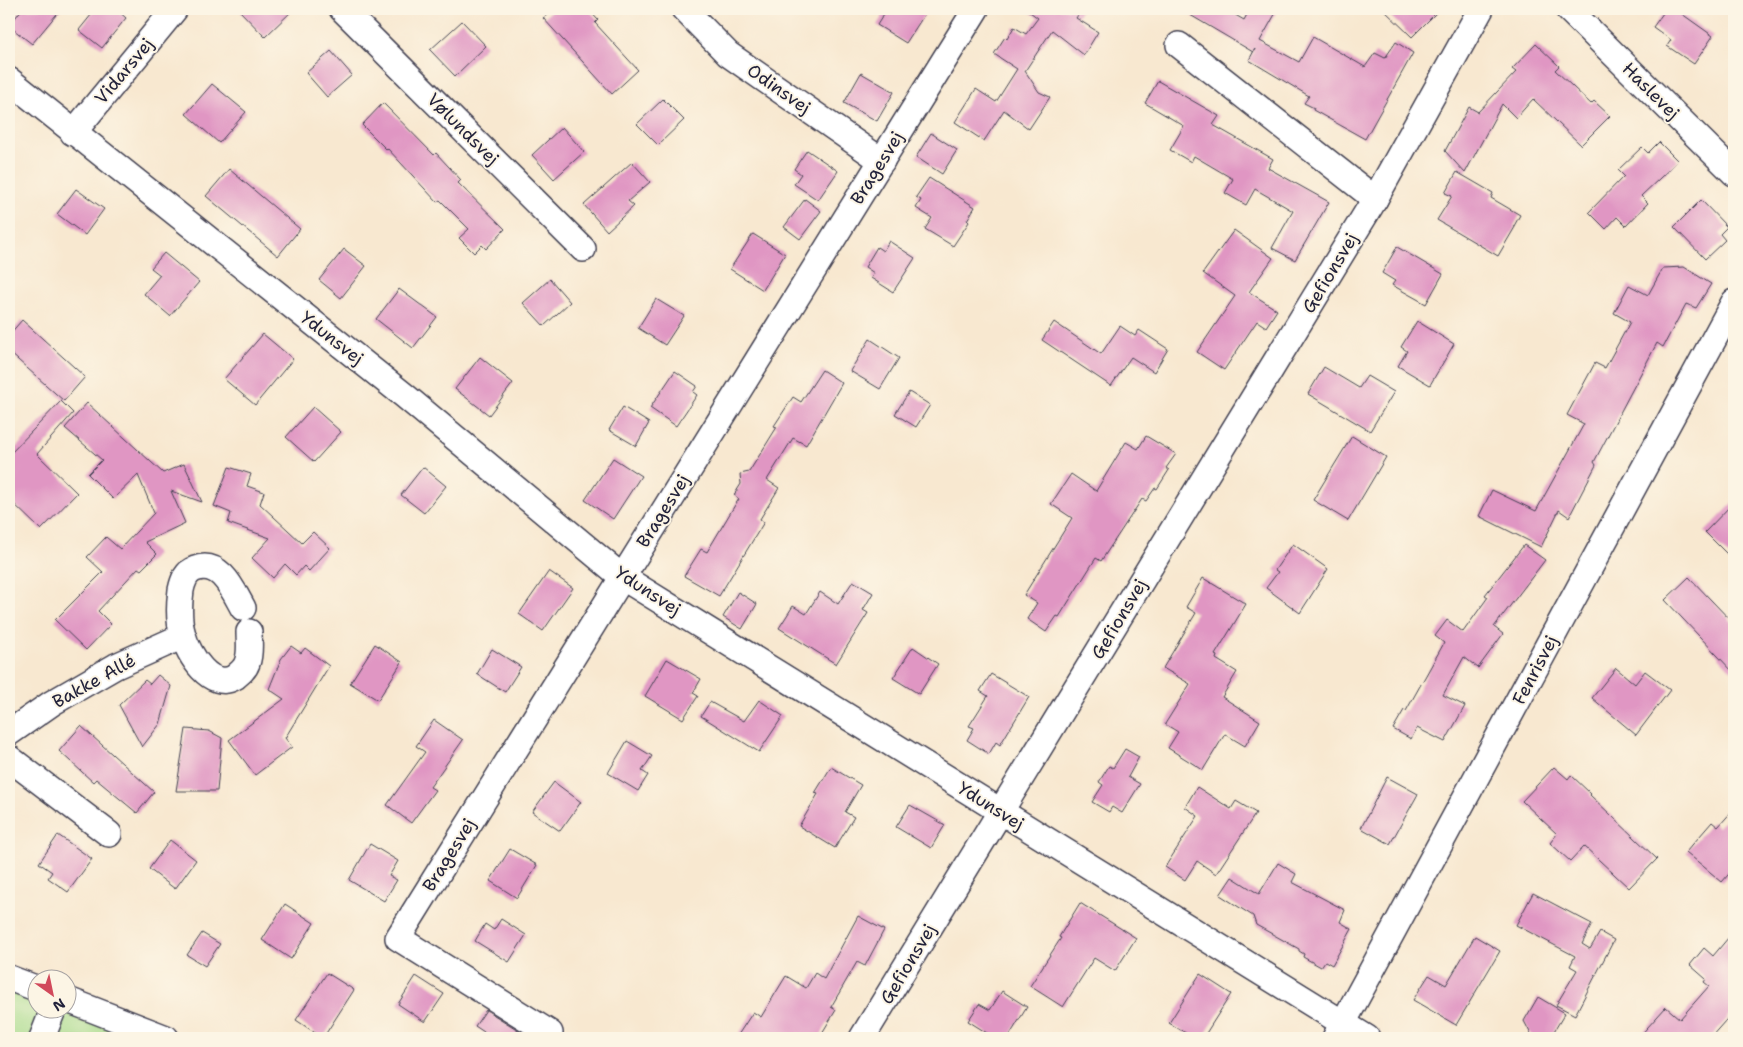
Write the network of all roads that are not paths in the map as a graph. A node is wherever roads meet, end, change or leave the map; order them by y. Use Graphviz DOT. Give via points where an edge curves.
graph roads {
  1 [pos="175,9"];
  2 [pos="342,9"];
  3 [pos="684,9"];
  4 [pos="976,9"];
  5 [pos="1481,9"];
  6 [pos="1568,9"];
  7 [pos="1178,45"];
  8 [pos="9,80"];
  9 [pos="73,133"];
  10 [pos="882,161"];
  11 [pos="1734,173"];
  12 [pos="1375,199"];
  13 [pos="583,249"];
  14 [pos="1734,302"];
  15 [pos="622,577"];
  16 [pos="243,608"];
  17 [pos="249,632"];
  18 [pos="183,636"];
  19 [pos="9,733"];
  20 [pos="9,758"];
  21 [pos="1001,812"];
  22 [pos="109,834"];
  23 [pos="9,978"];
  24 [pos="28,985"];
  25 [pos="78,1004"];
  26 [pos="49,1020"];
  27 [pos="1339,1031"];
  28 [pos="550,1033"];
  29 [pos="42,1038"];
  30 [pos="166,1038"];
  31 [pos="862,1038"];
  32 [pos="1367,1038"];
  1 -- 9 [label="street, Vidarsvej"];
  2 -- 13 [label="street, Vølundsvej"];
  3 -- 10 [label="street, Odinsvej" via="728,54"];
  4 -- 10 [label="street, Bragesvej"];
  5 -- 12 [label="street, Gefionsvej"];
  6 -- 11 [label="street, Haslevej"];
  7 -- 12 [label="street"];
  8 -- 9 [label="street, Ydunsvej"];
  9 -- 15 [label="street, Ydunsvej" via="405,396"];
  10 -- 15 [label="street, Bragesvej"];
  12 -- 21 [label="street, Gefionsvej"];
  14 -- 27 [label="street, Fenrisvej"];
  15 -- 21 [label="street, Ydunsvej"];
  15 -- 28 [label="street, Bragesvej" via="398,938"];
  16 -- 18 [label="street" via="216,569 204,566 193,569 184,578 181,589 179,613"];
  17 -- 18 [label="street" via="247,663 241,673 231,679 220,680 201,668"];
  18 -- 19 [label="street, Bakke Allé" via="116,666 52,703"];
  20 -- 22 [label="street"];
  21 -- 27 [label="street, Ydunsvej"];
  21 -- 31 [label="street, Gefionsvej"];
  23 -- 24 [label="street"];
  25 -- 30 [label="street"];
  26 -- 29 [label="street"];
  27 -- 32 [label="street, Ydunsvej"];
}
